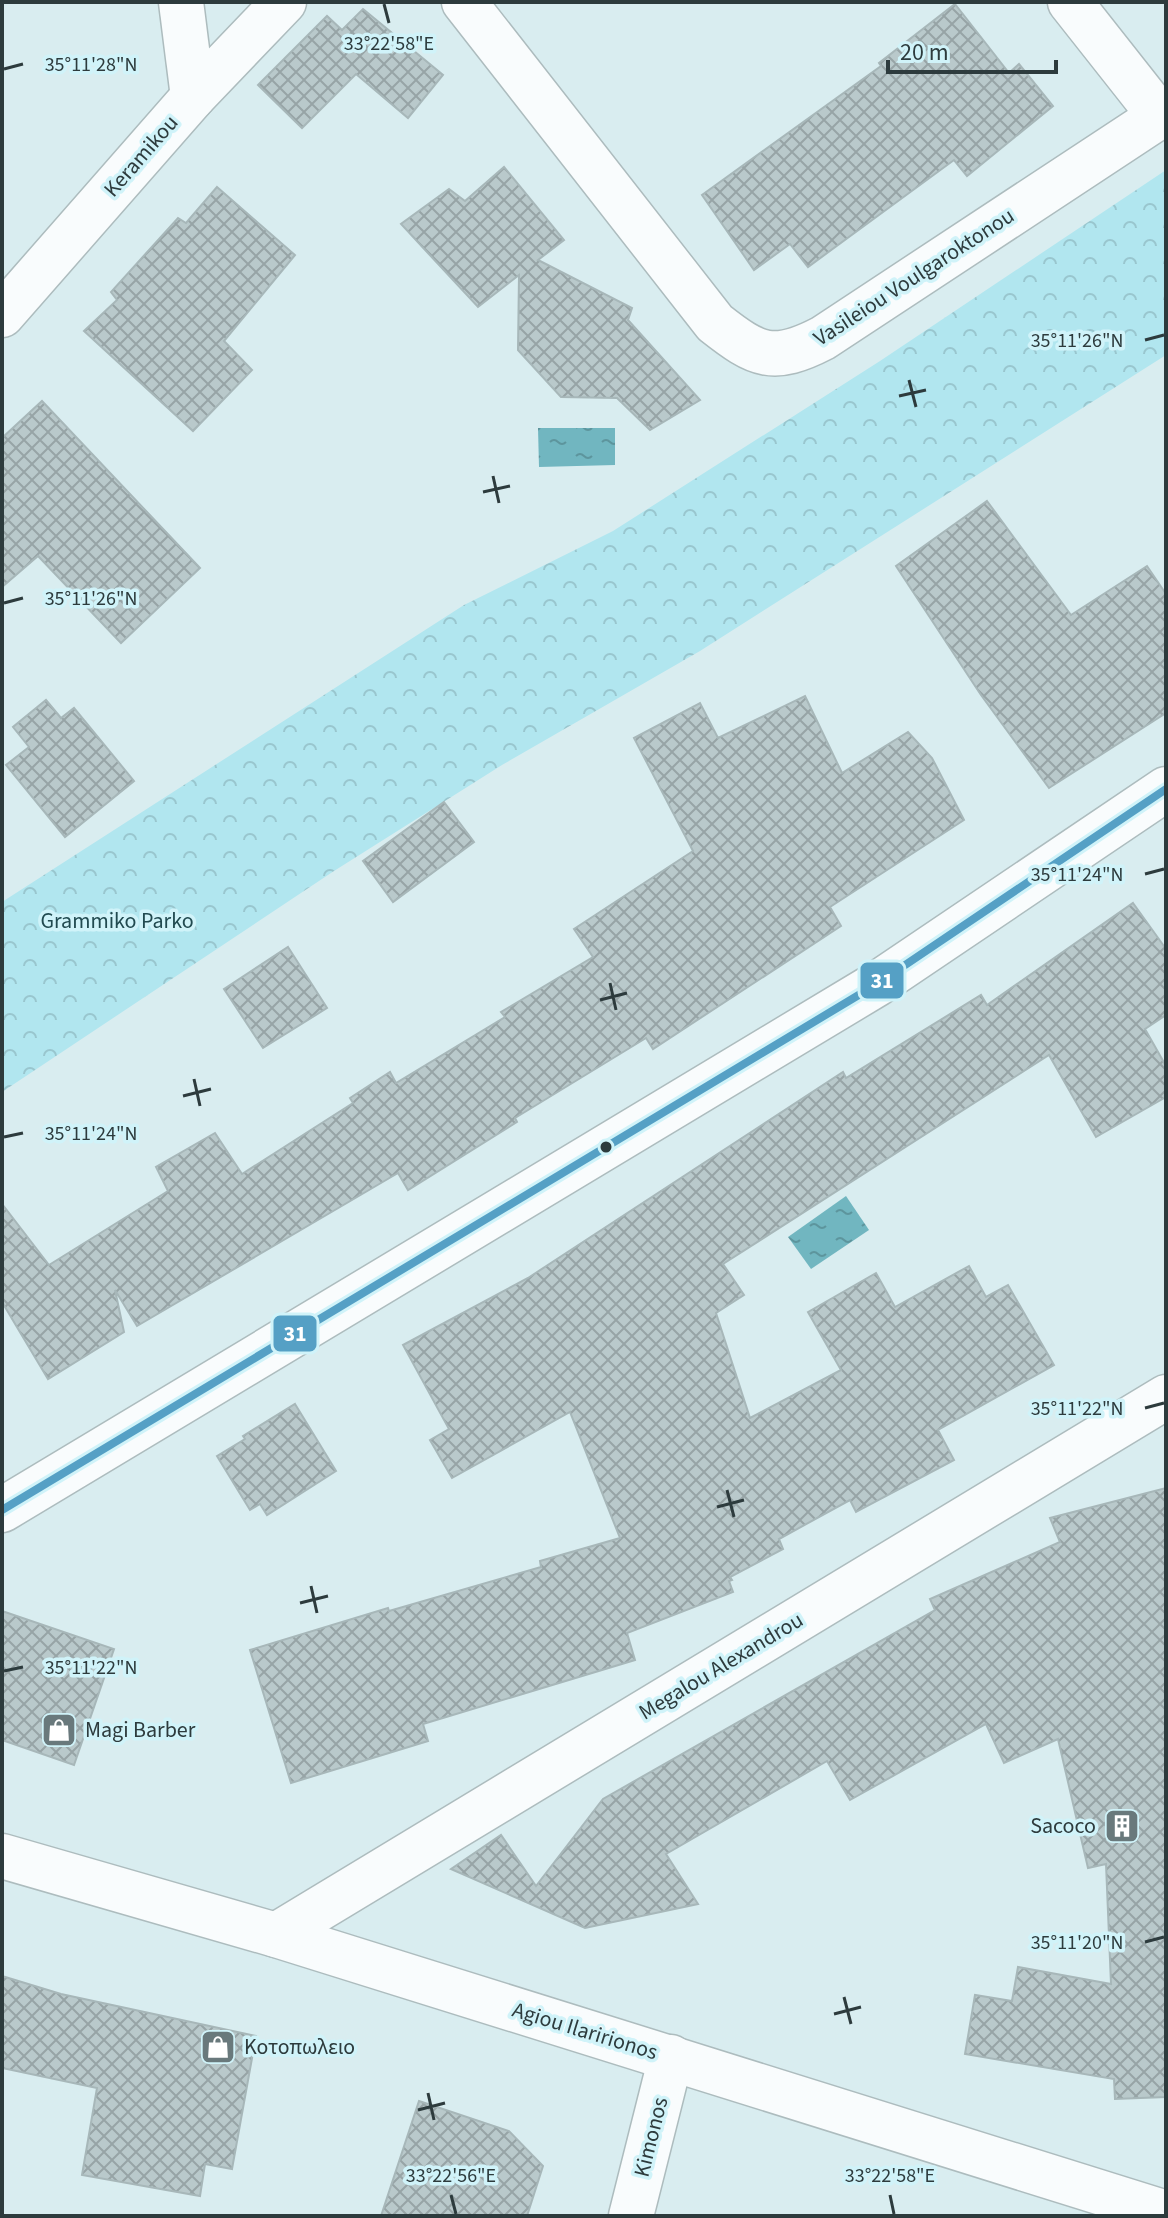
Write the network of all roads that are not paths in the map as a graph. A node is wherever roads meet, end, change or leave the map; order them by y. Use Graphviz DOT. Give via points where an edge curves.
graph roads {
  1 [pos="181,2"];
  2 [pos="284,2"];
  3 [pos="464,2"];
  4 [pos="1070,2"];
  5 [pos="193,97"];
  6 [pos="1163,114"];
  7 [pos="2,315"];
  8 [pos="1166,789"];
  9 [pos="1166,1397"];
  10 [pos="2,1510"];
  11 [pos="2,1856"];
  12 [pos="276,1935"];
  13 [pos="671,2057"];
  14 [pos="1166,2213"];
  15 [pos="631,2216"];
  1 -- 5 [label="street"];
  2 -- 5 [label="street, Keramikou"];
  3 -- 6 [label="street, Vasileiou Voulgaroktonou" via="715,323 752,350 778,355 800,351 823,338"];
  4 -- 6 [label="street"];
  5 -- 7 [label="street, Keramikou"];
  8 -- 10 [label="street" via="877,984"];
  9 -- 12 [label="street, Megalou Alexandrou"];
  11 -- 12 [label="street, Agiou Ilaririonos"];
  12 -- 13 [label="street, Agiou Ilaririonos"];
  13 -- 14 [label="street, Agiou Ilaririonos"];
  13 -- 15 [label="street, Kimonos"];
}
